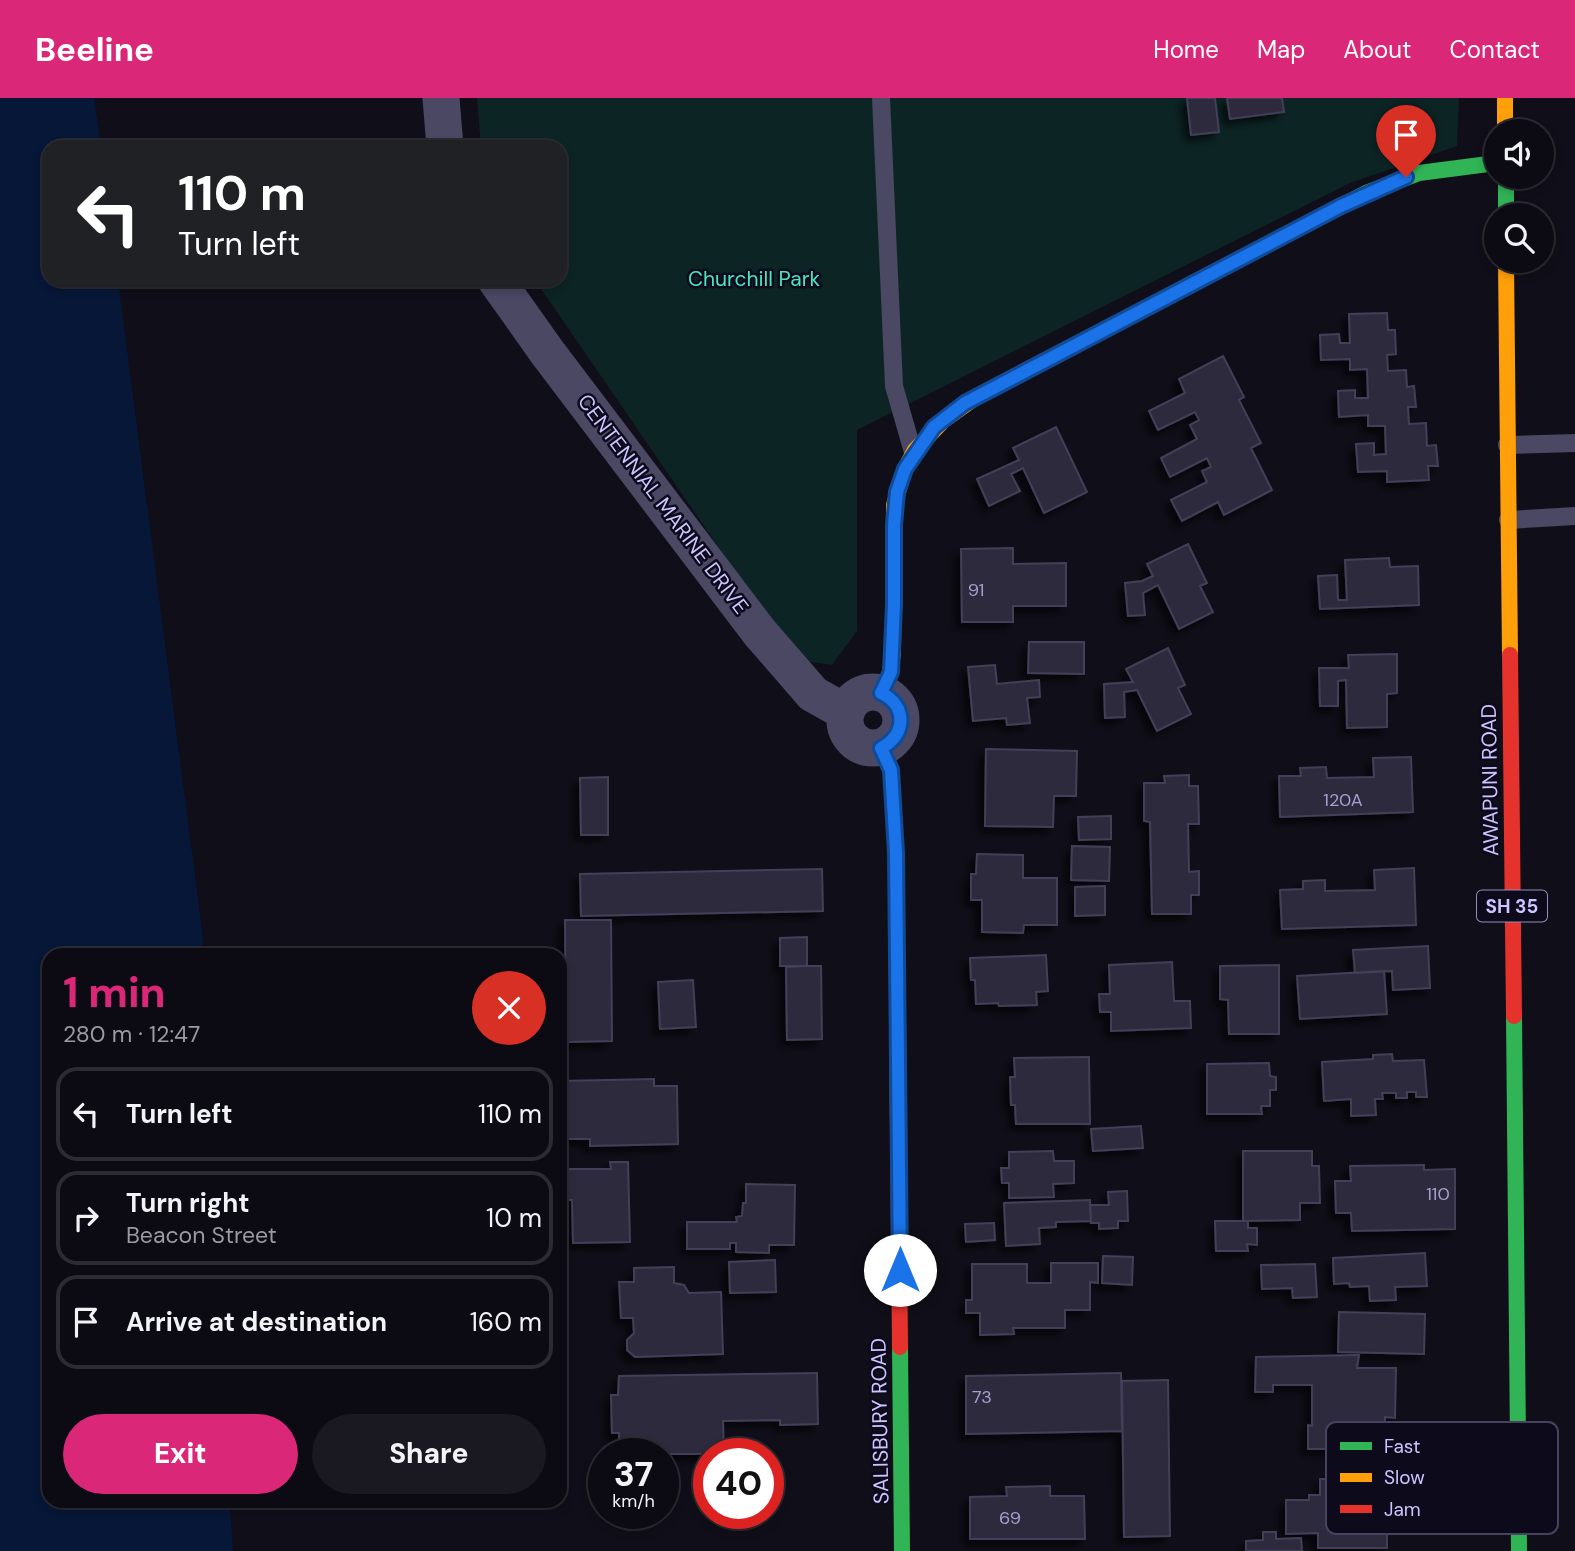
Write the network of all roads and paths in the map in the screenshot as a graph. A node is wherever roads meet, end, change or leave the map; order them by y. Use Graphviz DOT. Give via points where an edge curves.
graph roads {
  1 [pos="441,98"];
  2 [pos="881,98"];
  3 [pos="1505,98"];
  4 [pos="1505,119"];
  5 [pos="444,140"];
  6 [pos="1484,165"];
  7 [pos="1506,273"];
  8 [pos="501,287"];
  9 [pos="1575,443"];
  10 [pos="1507,445"];
  11 [pos="914,456"];
  12 [pos="1575,516"];
  13 [pos="1508,520"];
  14 [pos="881,693"];
  15 [pos="845,712"];
  16 [pos="881,748"];
  17 [pos="1518,1422"];
  18 [pos="902,1551"];
  1 -- 5 [label="street"];
  2 -- 11 [label="lane" via="894,386"];
  3 -- 4 [label="main road"];
  6 -- 11 [label="main road" via="1419,173 1366,193 965,403 934,427"];
  7 -- 10 [label="main road, AWAPUNI ROAD / SH 35"];
  8 -- 15 [label="street, CENTENNIAL MARINE DRIVE" via="760,633 813,694"];
  9 -- 10 [label="lane"];
  10 -- 13 [label="main road, AWAPUNI ROAD / SH 35"];
  11 -- 14 [label="main road" via="897,492 891,672"];
  12 -- 13 [label="lane"];
  13 -- 17 [label="main road, AWAPUNI ROAD / SH 35"];
  14 -- 15 [label="street" via="859,695"];
  14 -- 16 [label="street" via="897,705 901,725 897,735"];
  15 -- 16 [label="street" via="853,740 861,746"];
  16 -- 18 [label="main road, SALISBURY ROAD" via="891,770 896,853"];
}
